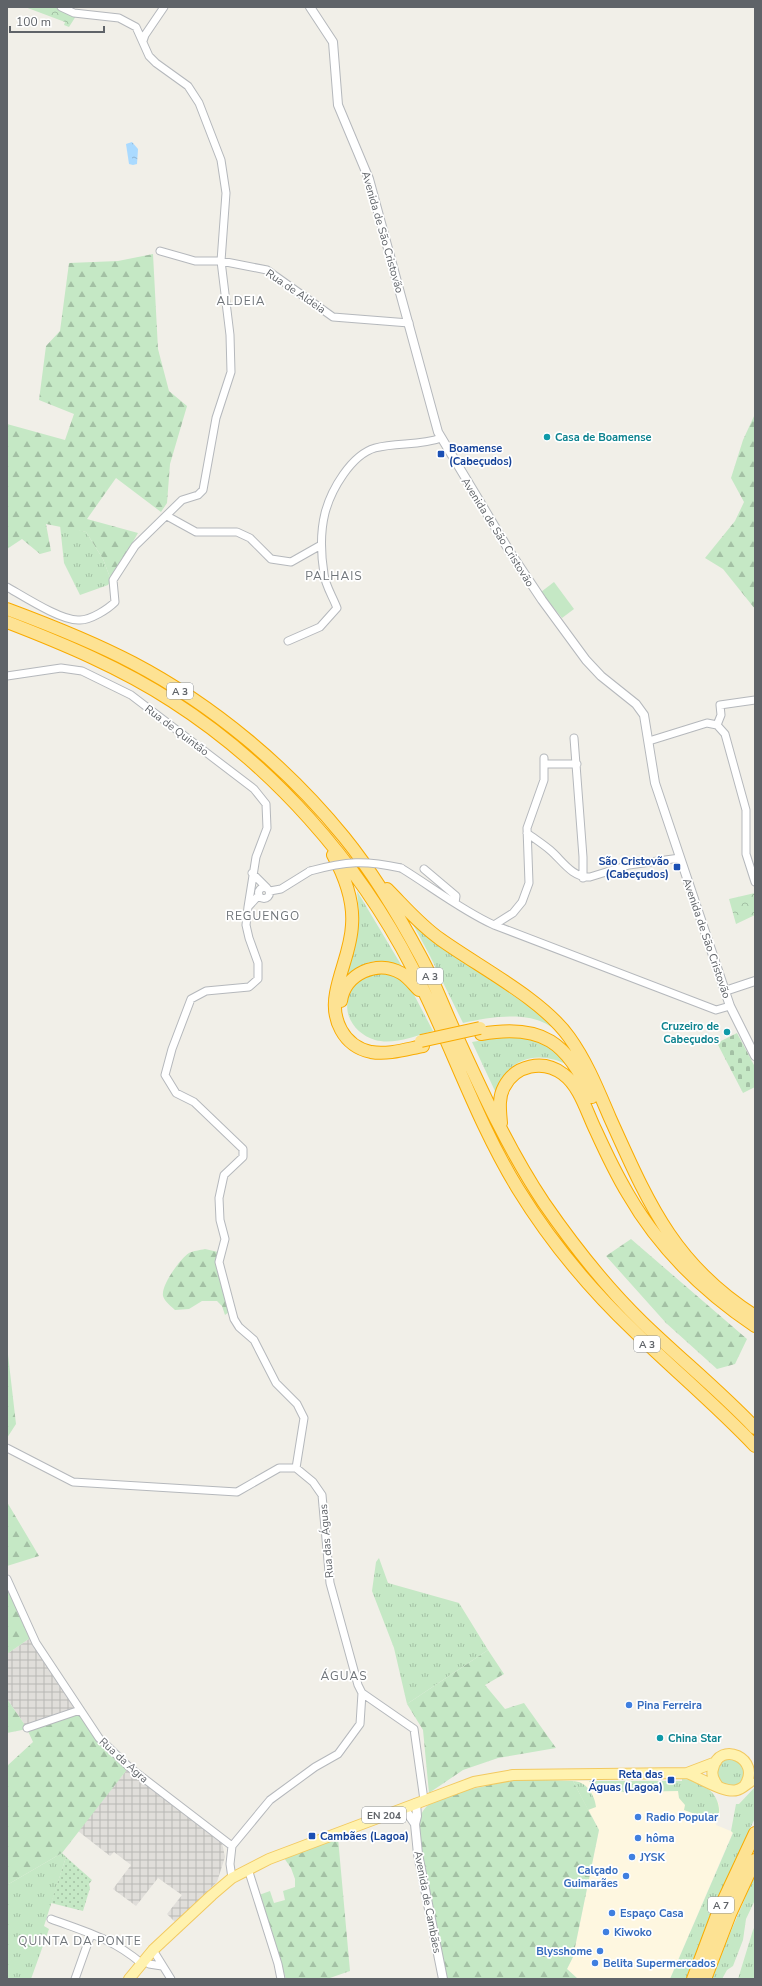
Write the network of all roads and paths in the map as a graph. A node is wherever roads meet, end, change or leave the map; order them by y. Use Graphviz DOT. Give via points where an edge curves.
graph roads {
  1 [pos="61,7"];
  2 [pos="164,7"];
  3 [pos="310,7"];
  4 [pos="143,41"];
  5 [pos="160,251"];
  6 [pos="221,262"];
  7 [pos="409,323"];
  8 [pos="442,438"];
  9 [pos="167,516"];
  10 [pos="321,545"];
  11 [pos="7,587"];
  12 [pos="7,609"];
  13 [pos="7,622"];
  14 [pos="288,641"];
  15 [pos="7,676"];
  16 [pos="755,700"];
  17 [pos="717,725"];
  18 [pos="574,738"];
  19 [pos="649,741"];
  20 [pos="576,764"];
  21 [pos="527,834"];
  22 [pos="326,840"];
  23 [pos="680,858"];
  24 [pos="366,866"];
  25 [pos="424,869"];
  26 [pos="252,873"];
  27 [pos="583,878"];
  28 [pos="755,882"];
  29 [pos="268,890"];
  30 [pos="455,903"];
  31 [pos="248,906"];
  32 [pos="494,925"];
  33 [pos="755,981"];
  34 [pos="725,991"];
  35 [pos="430,1004"];
  36 [pos="730,1006"];
  37 [pos="481,1031"];
  38 [pos="422,1044"];
  39 [pos="755,1056"];
  40 [pos="601,1096"];
  41 [pos="502,1130"];
  42 [pos="681,1265"];
  43 [pos="755,1316"];
  44 [pos="755,1326"];
  45 [pos="755,1428"];
  46 [pos="755,1446"];
  47 [pos="7,1448"];
  48 [pos="296,1468"];
  49 [pos="7,1579"];
  50 [pos="362,1693"];
  51 [pos="80,1710"];
  52 [pos="27,1728"];
  53 [pos="716,1762"];
  54 [pos="751,1764"];
  55 [pos="687,1773"];
  56 [pos="755,1780"];
  57 [pos="745,1785"];
  58 [pos="718,1786"];
  59 [pos="420,1802"];
  60 [pos="404,1808"];
  61 [pos="415,1824"];
  62 [pos="755,1833"];
  63 [pos="232,1846"];
  64 [pos="755,1860"];
  65 [pos="248,1869"];
  66 [pos="232,1878"];
  67 [pos="51,1919"];
  68 [pos="91,1934"];
  69 [pos="153,1950"];
  70 [pos="142,1962"];
  71 [pos="162,1966"];
  72 [pos="75,1979"];
  73 [pos="129,1979"];
  74 [pos="171,1979"];
  75 [pos="281,1979"];
  76 [pos="443,1979"];
  77 [pos="693,1979"];
  78 [pos="705,1979"];
  1 -- 4 [label="street" via="74,13 119,18 136,27"];
  2 -- 4 [label="street"];
  3 -- 7 [label="street, Avenida de São Cristovão" via="337,40 338,105 369,179"];
  4 -- 6 [label="street" via="149,56 188,86 196,97 221,160 226,193"];
  5 -- 6 [label="street, Rua de Aldeia" via="195,261"];
  6 -- 7 [label="street, Rua de Aldeia" via="267,270 333,317"];
  6 -- 9 [label="street" via="230,335 231,372 216,418 202,490 198,495 182,500"];
  7 -- 8 [label="street, Avenida de São Cristovão"];
  8 -- 10 [label="street" via="429,443 375,448 359,457 342,475 325,513"];
  8 -- 19 [label="street, Avenida de São Cristovão" via="542,600 586,660 601,676 636,704 644,715"];
  9 -- 10 [label="street" via="196,532 237,532 250,538 271,559 291,562"];
  9 -- 11 [label="street" via="135,546 113,580 115,602 108,610 80,620 62,616"];
  10 -- 14 [label="street" via="324,576 337,608 320,627"];
  12 -- 24 [label="highway, A 3" via="48,624 133,663 180,691 225,723 312,801"];
  13 -- 22 [label="highway, A 3" via="126,674 173,702 224,738 263,772"];
  15 -- 26 [label="street, Rua de Quintão" via="61,668 82,671 131,695 254,789 266,804 268,828"];
  16 -- 17 [label="street" via="720,705 721,714"];
  17 -- 19 [label="street" via="707,723"];
  17 -- 28 [label="street" via="725,734 746,810 746,854"];
  18 -- 20 [label="street"];
  19 -- 23 [label="street, Avenida de São Cristovão" via="655,783"];
  20 -- 21 [label="street" via="544,761 544,780"];
  20 -- 27 [label="street"];
  21 -- 27 [label="street" via="550,850 572,872"];
  21 -- 32 [label="street" via="527,890 513,913"];
  22 -- 35 [label="highway, A 3" via="356,876 391,928"];
  22 -- 38 [label="highway" via="340,868 352,908 350,942 334,1004 334,1014 339,1028 352,1043 372,1052 395,1052"];
  23 -- 27 [label="street" via="629,865"];
  23 -- 34 [label="street, Avenida de São Cristovão"];
  24 -- 40 [label="highway" via="408,911 438,938 547,1013 569,1036"];
  24 -- 41 [label="highway, A 3" via="423,960"];
  25 -- 30 [label="street" via="456,896"];
  26 -- 29 [label="street"];
  26 -- 31 [label="street, Rua de Quintão"];
  29 -- 30 [label="street, bridge" via="281,889 310,871 341,863 375,862 401,868"];
  29 -- 31 [label="street" via="267,898 259,895"];
  30 -- 32 [label="street" via="472,915"];
  31 -- 48 [label="street, Rua de Quintão" via="246,924 258,963 258,979 249,987 206,991 191,999 165,1075 176,1093 194,1102 243,1149 243,1157 224,1175 219,1198 225,1239 219,1262 234,1319 254,1340 276,1383 297,1404 304,1418"];
  32 -- 36 [label="street" via="716,1010"];
  33 -- 34 [label="street"];
  34 -- 36 [label="street, Avenida de São Cristovão"];
  35 -- 38 [label="highway" via="401,973 380,967 368,969 356,976 347,984 342,997 343,1021 348,1030 364,1043 390,1047"];
  35 -- 46 [label="highway, A 3" via="484,1127 518,1189 548,1233 585,1279 632,1329"];
  36 -- 39 [label="street, Avenida de São Cristovão"];
  37 -- 38 [label="highway"];
  37 -- 40 [label="highway" via="518,1024 544,1030 569,1047"];
  37 -- 42 [label="highway" via="520,1030 537,1034 553,1042 571,1059 586,1084 641,1203 661,1239"];
  40 -- 43 [label="highway" via="641,1188 663,1227 700,1273"];
  41 -- 42 [label="highway" via="500,1099 503,1088 511,1077 530,1066 541,1065 564,1074 577,1090 627,1193 645,1222"];
  41 -- 45 [label="highway, A 3" via="545,1204 596,1271 641,1320"];
  42 -- 44 [label="highway" via="726,1307"];
  47 -- 48 [label="street" via="72,1482 237,1492 279,1468"];
  48 -- 50 [label="street, Rua das Águas" via="313,1482 322,1495 330,1583"];
  49 -- 51 [label="street, Rua da Agra" via="36,1643"];
  50 -- 59 [label="street" via="414,1729"];
  50 -- 63 [label="street" via="360,1724 338,1754 315,1767 270,1800"];
  51 -- 52 [label="street"];
  51 -- 63 [label="street, Rua da Agra" via="99,1738 129,1767"];
  53 -- 54 [label="main road" via="720,1757 730,1754 740,1756"];
  53 -- 55 [label="main road"];
  53 -- 58 [label="main road" via="712,1772"];
  54 -- 57 [label="main road"];
  55 -- 58 [label="main road"];
  55 -- 59 [label="main road, EN 204" via="513,1775 474,1782"];
  56 -- 57 [label="main road"];
  57 -- 58 [label="main road" via="731,1791"];
  59 -- 60 [label="main road, EN 204"];
  59 -- 61 [label="street, Avenida de Cambães"];
  60 -- 61 [label="street, Avenida de Cambães"];
  60 -- 65 [label="main road, EN 204" via="268,1859"];
  61 -- 76 [label="street, Avenida de Cambães" via="418,1854"];
  62 -- 77 [label="highway, A 7" via="719,1910"];
  63 -- 66 [label="street"];
  64 -- 78 [label="highway, A 7" via="730,1914"];
  65 -- 66 [label="main road, EN 204"];
  65 -- 75 [label="street"];
  66 -- 69 [label="main road, EN 204"];
  67 -- 68 [label="street"];
  68 -- 70 [label="street" via="125,1949"];
  68 -- 72 [label="street"];
  69 -- 70 [label="main road, EN 204"];
  69 -- 71 [label="street"];
  70 -- 71 [label="street"];
  70 -- 73 [label="main road, EN 204"];
  71 -- 74 [label="street"];
}
